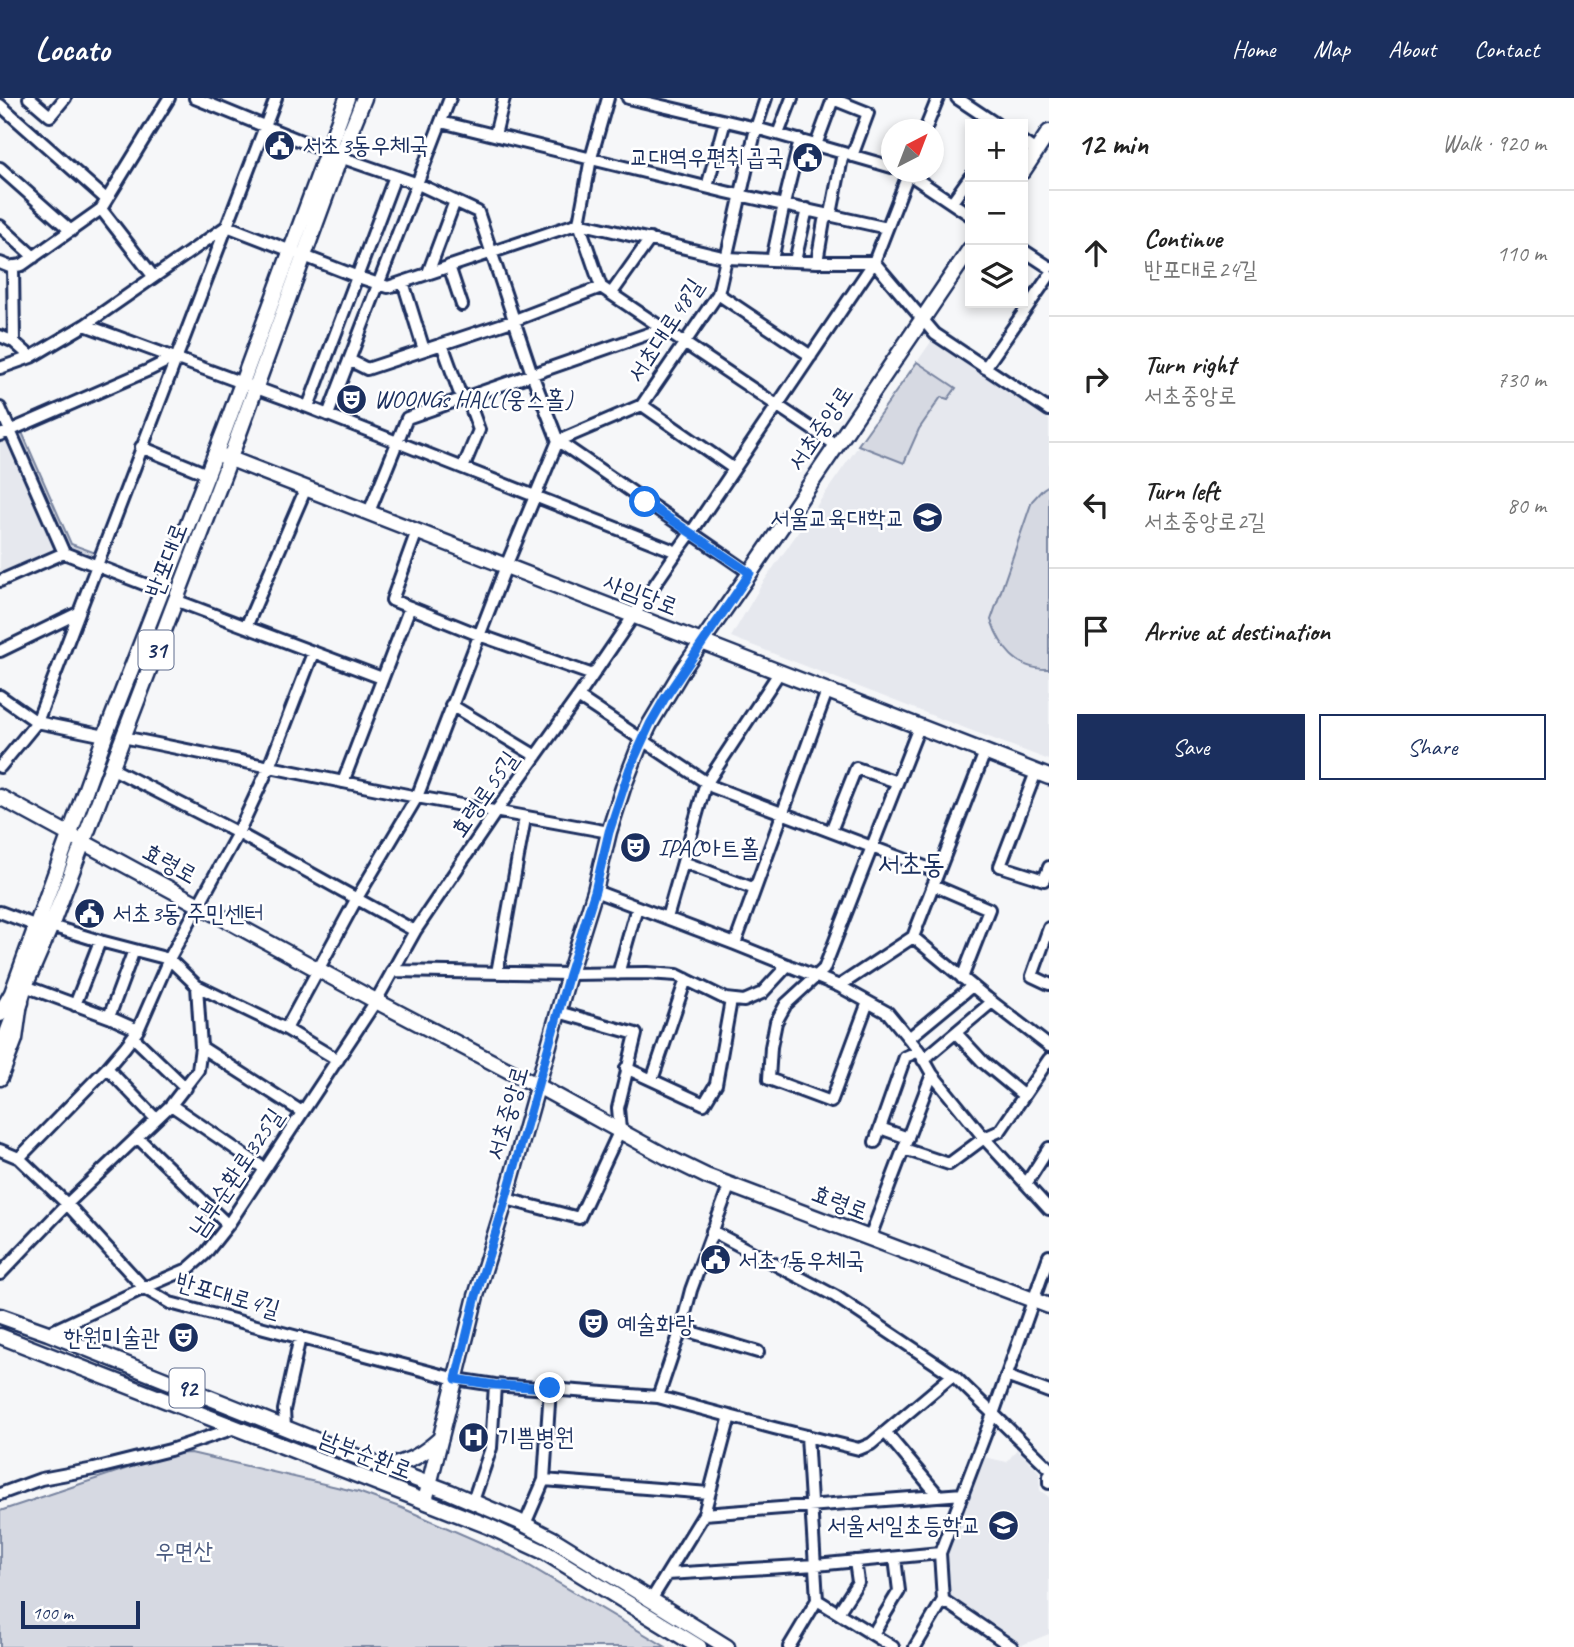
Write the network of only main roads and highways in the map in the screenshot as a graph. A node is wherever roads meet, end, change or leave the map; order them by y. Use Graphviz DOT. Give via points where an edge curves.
graph roads {
  1 [pos="347,98"];
  2 [pos="364,98"];
  3 [pos="1049,132"];
  4 [pos="333,155"];
  5 [pos="1028,163"];
  6 [pos="965,256"];
  7 [pos="223,456"];
  8 [pos="703,642"];
  9 [pos="1042,775"];
  10 [pos="0,797"];
  11 [pos="77,838"];
  12 [pos="19,994"];
  13 [pos="0,1014"];
  14 [pos="0,1025"];
  15 [pos="0,1054"];
  16 [pos="0,1078"];
  17 [pos="538,1086"];
  18 [pos="1049,1306"];
  19 [pos="0,1316"];
  20 [pos="0,1336"];
  21 [pos="442,1437"];
  22 [pos="379,1466"];
  23 [pos="367,1479"];
  24 [pos="430,1484"];
  25 [pos="425,1501"];
  26 [pos="699,1647"];
  27 [pos="727,1647"];
  1 -- 4 [label="main road, 반포대로 / 31"];
  2 -- 4 [label="main road, 반포대로 / 31"];
  3 -- 5 [label="main road"];
  4 -- 7 [label="main road, 반포대로 / 31"];
  6 -- 8 [label="main road, 서초중앙로"];
  7 -- 8 [label="main road, 사임당로"];
  7 -- 11 [label="main road, 반포대로 / 31" via="123,737"];
  7 -- 11 [label="main road, 반포대로 / 31" via="207,474 105,736"];
  8 -- 9 [label="main road, 사임당로"];
  8 -- 17 [label="main road, 서초중앙로" via="665,698 626,778"];
  10 -- 11 [label="main road, 효령로"];
  11 -- 12 [label="main road, 반포대로"];
  11 -- 17 [label="main road, 효령로"];
  12 -- 13 [label="main road, 반포대로"];
  12 -- 14 [label="highway"];
  12 -- 15 [label="highway"];
  12 -- 16 [label="main road, 반포대로" via="15,1039"];
  17 -- 18 [label="main road, 효령로" via="706,1176"];
  17 -- 21 [label="main road, 서초중앙로" via="476,1296"];
  19 -- 22 [label="main road, 남부순환로 / 92"];
  20 -- 23 [label="main road, 남부순환로 / 92"];
  21 -- 22 [label="main road" via="413,1460"];
  21 -- 24 [label="main road, 서초중앙로"];
  22 -- 23 [label="main road"];
  22 -- 24 [label="main road, 남부순환로 / 92"];
  23 -- 25 [label="main road, 남부순환로 / 92"];
  24 -- 25 [label="main road, 서초중앙로"];
  24 -- 27 [label="main road, 남부순환로 / 92" via="553,1539"];
  25 -- 26 [label="main road, 남부순환로 / 92" via="545,1553"];
}
